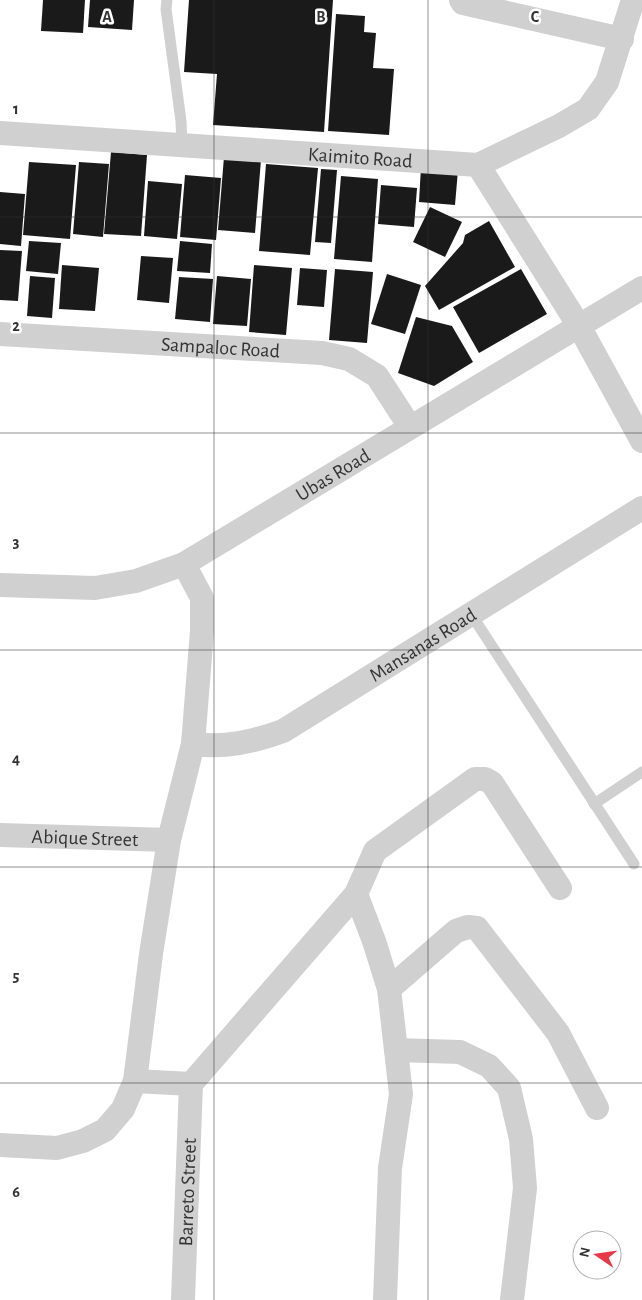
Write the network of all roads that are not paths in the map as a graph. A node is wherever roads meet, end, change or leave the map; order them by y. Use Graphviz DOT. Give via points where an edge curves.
graph roads {
  1 [pos="167,0"];
  2 [pos="461,0"];
  3 [pos="632,0"];
  4 [pos="622,40"];
  5 [pos="0,133"];
  6 [pos="182,145"];
  7 [pos="478,165"];
  8 [pos="642,288"];
  9 [pos="579,326"];
  10 [pos="0,334"];
  11 [pos="410,426"];
  12 [pos="642,441"];
  13 [pos="642,508"];
  14 [pos="184,564"];
  15 [pos="0,586"];
  16 [pos="471,614"];
  17 [pos="193,744"];
  18 [pos="642,772"];
  19 [pos="594,804"];
  20 [pos="0,834"];
  21 [pos="169,840"];
  22 [pos="634,864"];
  23 [pos="560,888"];
  24 [pos="356,894"];
  25 [pos="389,989"];
  26 [pos="396,1050"];
  27 [pos="135,1082"];
  28 [pos="191,1084"];
  29 [pos="597,1108"];
  30 [pos="0,1145"];
  31 [pos="183,1300"];
  32 [pos="385,1300"];
  33 [pos="512,1300"];
  1 -- 6 [label="lane"];
  2 -- 4 [label="street"];
  3 -- 4 [label="street, Kaimito Road"];
  4 -- 7 [label="street, Kaimito Road" via="607,82 588,109 568,122"];
  5 -- 6 [label="street, Kaimito Road"];
  6 -- 7 [label="street, Kaimito Road"];
  7 -- 9 [label="street"];
  8 -- 9 [label="street, Ubas Road"];
  9 -- 11 [label="street, Ubas Road"];
  9 -- 12 [label="street"];
  10 -- 11 [label="street, Sampaloc Road" via="322,353 349,359 377,376"];
  11 -- 14 [label="street, Ubas Road"];
  13 -- 16 [label="street, Mansanas Road"];
  14 -- 15 [label="street, Ubas Road" via="136,581 95,588"];
  14 -- 17 [label="street" via="202,598"];
  16 -- 17 [label="street, Mansanas Road" via="284,731 255,741 216,747"];
  16 -- 19 [label="lane"];
  17 -- 21 [label="street"];
  18 -- 19 [label="lane"];
  19 -- 22 [label="lane"];
  20 -- 21 [label="street, Abique Street"];
  21 -- 27 [label="street"];
  23 -- 24 [label="street" via="492,782 475,779 375,851"];
  24 -- 25 [label="street"];
  24 -- 28 [label="street"];
  25 -- 26 [label="street"];
  25 -- 29 [label="street" via="456,931 477,928 558,1033"];
  26 -- 32 [label="street" via="401,1094 390,1168"];
  26 -- 33 [label="street" via="460,1052 489,1066 509,1088 521,1139 526,1188"];
  27 -- 28 [label="street"];
  27 -- 30 [label="street" via="123,1109 105,1130 83,1141 58,1148"];
  28 -- 31 [label="street, Barreto Street"];
}
